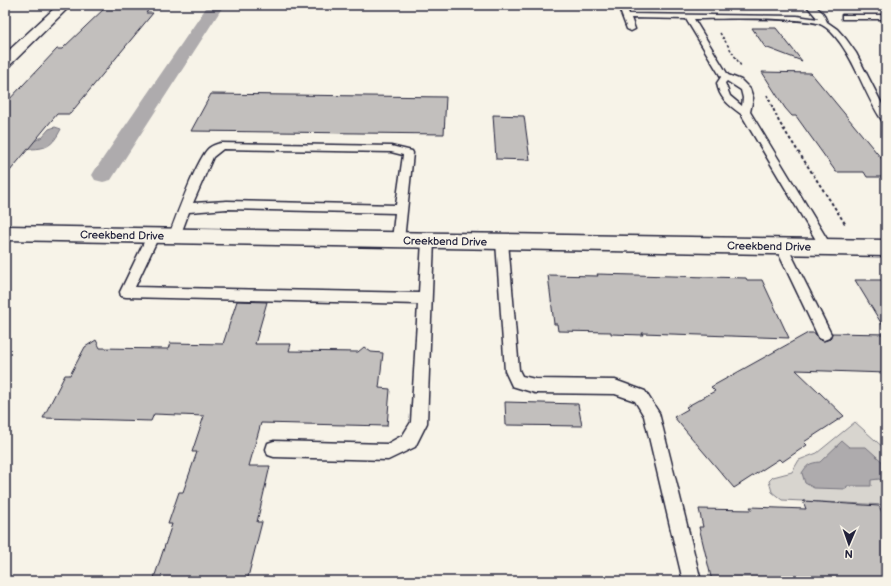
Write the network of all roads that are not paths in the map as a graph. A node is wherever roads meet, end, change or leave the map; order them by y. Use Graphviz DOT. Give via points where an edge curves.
graph roads {
  1 [pos="65,5"];
  2 [pos="622,5"];
  3 [pos="810,5"];
  4 [pos="626,16"];
  5 [pos="689,17"];
  6 [pos="845,17"];
  7 [pos="886,17"];
  8 [pos="824,23"];
  9 [pos="631,29"];
  10 [pos="5,62"];
  11 [pos="725,77"];
  12 [pos="745,112"];
  13 [pos="886,120"];
  14 [pos="185,208"];
  15 [pos="401,209"];
  16 [pos="5,233"];
  17 [pos="153,236"];
  18 [pos="175,236"];
  19 [pos="398,240"];
  20 [pos="428,240"];
  21 [pos="502,242"];
  22 [pos="781,246"];
  23 [pos="826,247"];
  24 [pos="886,248"];
  25 [pos="426,299"];
  26 [pos="824,334"];
  27 [pos="274,450"];
  28 [pos="692,581"];
  1 -- 10 [label="street"];
  2 -- 4 [label="lane"];
  3 -- 8 [label="lane"];
  4 -- 5 [label="lane"];
  4 -- 9 [label="lane"];
  5 -- 8 [label="lane" via="797,18"];
  5 -- 11 [label="lane"];
  6 -- 7 [label="lane"];
  8 -- 13 [label="lane" via="852,54 878,109"];
  11 -- 12 [label="lane" via="721,82 723,93"];
  11 -- 12 [label="lane" via="747,90 749,100"];
  12 -- 23 [label="lane"];
  14 -- 15 [label="lane" via="227,205"];
  14 -- 15 [label="lane" via="208,156 221,146 391,149 408,153"];
  14 -- 18 [label="lane"];
  15 -- 19 [label="lane"];
  16 -- 17 [label="street, Creekbend Drive"];
  17 -- 18 [label="street, Creekbend Drive"];
  17 -- 25 [label="lane" via="126,292"];
  18 -- 19 [label="street, Creekbend Drive"];
  19 -- 20 [label="street, Creekbend Drive"];
  20 -- 21 [label="street, Creekbend Drive"];
  20 -- 25 [label="lane"];
  21 -- 22 [label="street, Creekbend Drive"];
  21 -- 28 [label="lane" via="512,371 516,381 535,386 615,387 640,396 651,413"];
  22 -- 23 [label="street, Creekbend Drive"];
  22 -- 26 [label="lane"];
  23 -- 24 [label="street, Creekbend Drive"];
  25 -- 27 [label="lane" via="419,423 408,441 388,452"];
}
